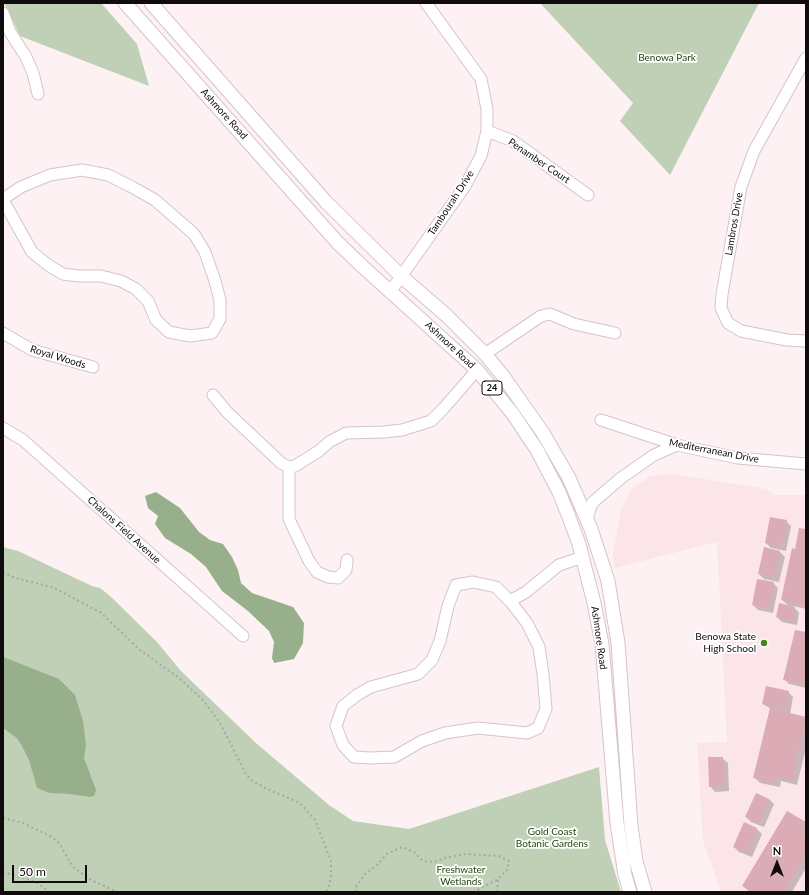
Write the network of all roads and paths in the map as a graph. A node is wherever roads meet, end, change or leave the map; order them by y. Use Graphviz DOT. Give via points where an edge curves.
graph roads {
  1 [pos="125,3"];
  2 [pos="151,3"];
  3 [pos="426,3"];
  4 [pos="3,13"];
  5 [pos="6,34"];
  6 [pos="805,62"];
  7 [pos="38,94"];
  8 [pos="487,131"];
  9 [pos="588,195"];
  10 [pos="3,199"];
  11 [pos="402,278"];
  12 [pos="390,292"];
  13 [pos="3,333"];
  14 [pos="615,333"];
  15 [pos="806,341"];
  16 [pos="485,354"];
  17 [pos="93,368"];
  18 [pos="477,370"];
  19 [pos="213,395"];
  20 [pos="601,420"];
  21 [pos="3,428"];
  22 [pos="677,445"];
  23 [pos="806,464"];
  24 [pos="289,467"];
  25 [pos="587,519"];
  26 [pos="583,557"];
  27 [pos="347,560"];
  28 [pos="3,572"];
  29 [pos="510,601"];
  30 [pos="243,636"];
  31 [pos="3,818"];
  32 [pos="3,872"];
  33 [pos="498,879"];
  34 [pos="50,892"];
  35 [pos="117,892"];
  36 [pos="327,892"];
  37 [pos="355,892"];
  38 [pos="474,892"];
  39 [pos="497,892"];
  40 [pos="630,892"];
  41 [pos="645,892"];
  1 -- 12 [label="main road, Ashmore Road / 24" via="338,242"];
  2 -- 11 [label="main road, Ashmore Road / 24" via="326,202"];
  3 -- 8 [label="street, Tambourah Drive" via="481,80 487,109"];
  4 -- 5 [label="street"];
  5 -- 7 [label="street" via="31,68"];
  6 -- 15 [label="street, Lambros Drive" via="754,151 741,187 721,308 728,323 741,330 787,340"];
  8 -- 9 [label="street, Penamber Court" via="513,141"];
  8 -- 11 [label="street, Tambourah Drive" via="481,156 465,186"];
  10 -- 10 [label="street" via="21,187 50,175 82,170 108,175 155,200 194,234 205,252 220,300 220,319 212,333 190,336 169,332 156,320 148,301 136,289 121,281 101,276 63,274 48,265 32,252"];
  11 -- 12 [label="street, Tambourah Drive"];
  11 -- 16 [label="main road, Ashmore Road / 24" via="446,315"];
  12 -- 18 [label="main road, Ashmore Road / 24"];
  13 -- 17 [label="street, Royal Woods" via="32,350"];
  14 -- 16 [label="street" via="574,324 550,314 541,316"];
  16 -- 25 [label="main road, Ashmore Road / 24" via="543,433 569,478"];
  18 -- 24 [label="street" via="431,421 402,430 346,433 295,466"];
  18 -- 26 [label="main road, Ashmore Road / 24" via="513,414 537,450 559,492"];
  19 -- 24 [label="street" via="270,453"];
  20 -- 22 [label="street, Mediterranean Drive"];
  21 -- 30 [label="street, Chalons Field Avenue" via="23,440"];
  22 -- 23 [label="street, Mediterranean Drive" via="738,458"];
  22 -- 25 [label="street" via="654,455 621,478 592,504"];
  24 -- 27 [label="street" via="289,519 309,561 316,572 338,578 346,570"];
  25 -- 41 [label="main road, Ashmore Road / 24" via="608,581 618,643 631,826 636,861"];
  26 -- 29 [label="street" via="559,565 526,592"];
  26 -- 40 [label="main road, Ashmore Road / 24" via="602,644 617,823"];
  28 -- 36 [label="path" via="52,587 100,612 140,650 179,678 202,700 220,723 251,780 300,803 316,820 331,861 331,878"];
  29 -- 29 [label="street" via="496,587 473,582 456,585 432,660 418,674 371,687 343,706 336,726 343,746 354,756 394,756 422,741 445,733 478,728 527,733 538,728 546,709 539,647 528,623"];
  31 -- 35 [label="path" via="23,823 52,837 59,843 73,867 91,880"];
  32 -- 34 [label="path" via="36,882"];
  33 -- 37 [label="path" via="508,869 509,861 498,856 465,854 434,862 422,861 414,852 402,847 388,854 365,874"];
  33 -- 38 [label="path"];
  33 -- 39 [label="path"];
}
